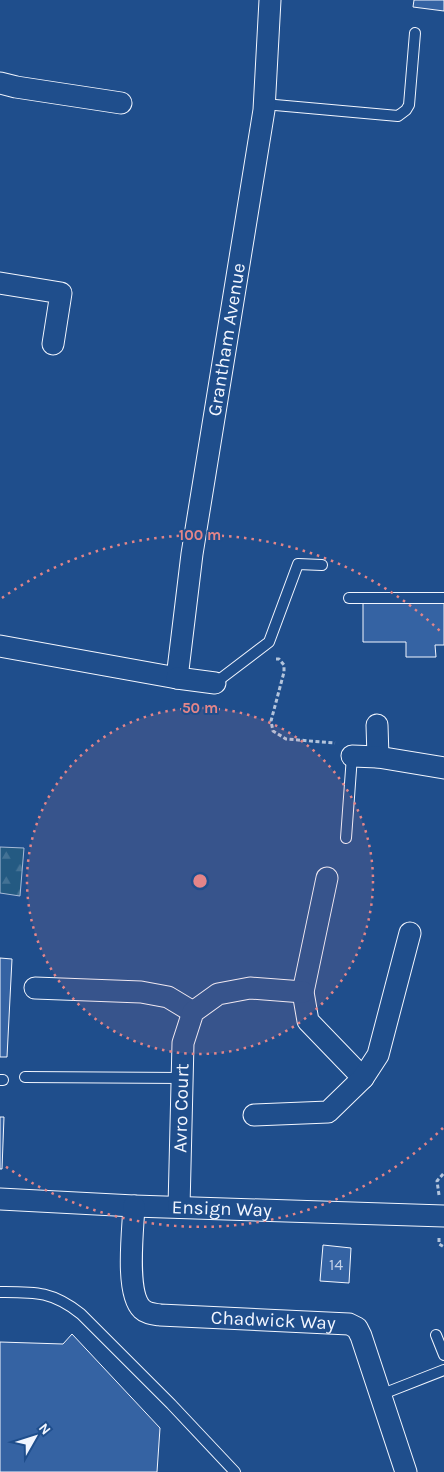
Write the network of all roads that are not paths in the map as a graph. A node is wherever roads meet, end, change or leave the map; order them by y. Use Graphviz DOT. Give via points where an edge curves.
graph roads {
  1 [pos="270,0"];
  2 [pos="415,33"];
  3 [pos="0,83"];
  4 [pos="121,103"];
  5 [pos="264,104"];
  6 [pos="0,283"];
  7 [pos="53,344"];
  8 [pos="322,565"];
  9 [pos="349,598"];
  10 [pos="444,598"];
  11 [pos="0,646"];
  12 [pos="177,678"];
  13 [pos="215,683"];
  14 [pos="377,725"];
  15 [pos="352,756"];
  16 [pos="378,757"];
  17 [pos="444,768"];
  18 [pos="346,838"];
  19 [pos="327,878"];
  20 [pos="410,932"];
  21 [pos="35,988"];
  22 [pos="303,992"];
  23 [pos="193,1012"];
  24 [pos="25,1076"];
  25 [pos="182,1078"];
  26 [pos="364,1078"];
  27 [pos="254,1115"];
  28 [pos="0,1199"];
  29 [pos="134,1206"];
  30 [pos="179,1207"];
  31 [pos="444,1216"];
  32 [pos="0,1292"];
  33 [pos="436,1335"];
  34 [pos="444,1355"];
  35 [pos="444,1370"];
  36 [pos="380,1395"];
  37 [pos="235,1472"];
  38 [pos="406,1472"];
  1 -- 5 [label="street, Grantham Avenue"];
  2 -- 5 [label="lane" via="409,105 398,116"];
  3 -- 4 [label="street"];
  5 -- 12 [label="street, Grantham Avenue" via="192,554"];
  6 -- 7 [label="street" via="61,293"];
  8 -- 13 [label="lane" via="298,564 269,642"];
  9 -- 10 [label="lane"];
  11 -- 12 [label="street"];
  12 -- 13 [label="street"];
  14 -- 16 [label="street"];
  15 -- 16 [label="street"];
  15 -- 18 [label="lane"];
  16 -- 17 [label="street"];
  19 -- 22 [label="street"];
  20 -- 26 [label="street" via="378,1056"];
  21 -- 23 [label="street" via="141,992 168,997"];
  22 -- 23 [label="street" via="250,988 218,994"];
  22 -- 26 [label="street" via="308,1021"];
  23 -- 25 [label="street, Avro Court" via="182,1043"];
  24 -- 25 [label="lane"];
  25 -- 30 [label="street, Avro Court"];
  26 -- 27 [label="street" via="328,1112"];
  28 -- 29 [label="street, Ensign Way"];
  29 -- 30 [label="street, Ensign Way"];
  29 -- 36 [label="street, Chadwick Way" via="131,1278 133,1293 142,1309 160,1315 349,1324 359,1332"];
  30 -- 31 [label="street, Ensign Way"];
  32 -- 37 [label="lane" via="46,1294 81,1314"];
  33 -- 34 [label="lane"];
  35 -- 36 [label="lane"];
  36 -- 38 [label="street, Chadwick Way"];
}
